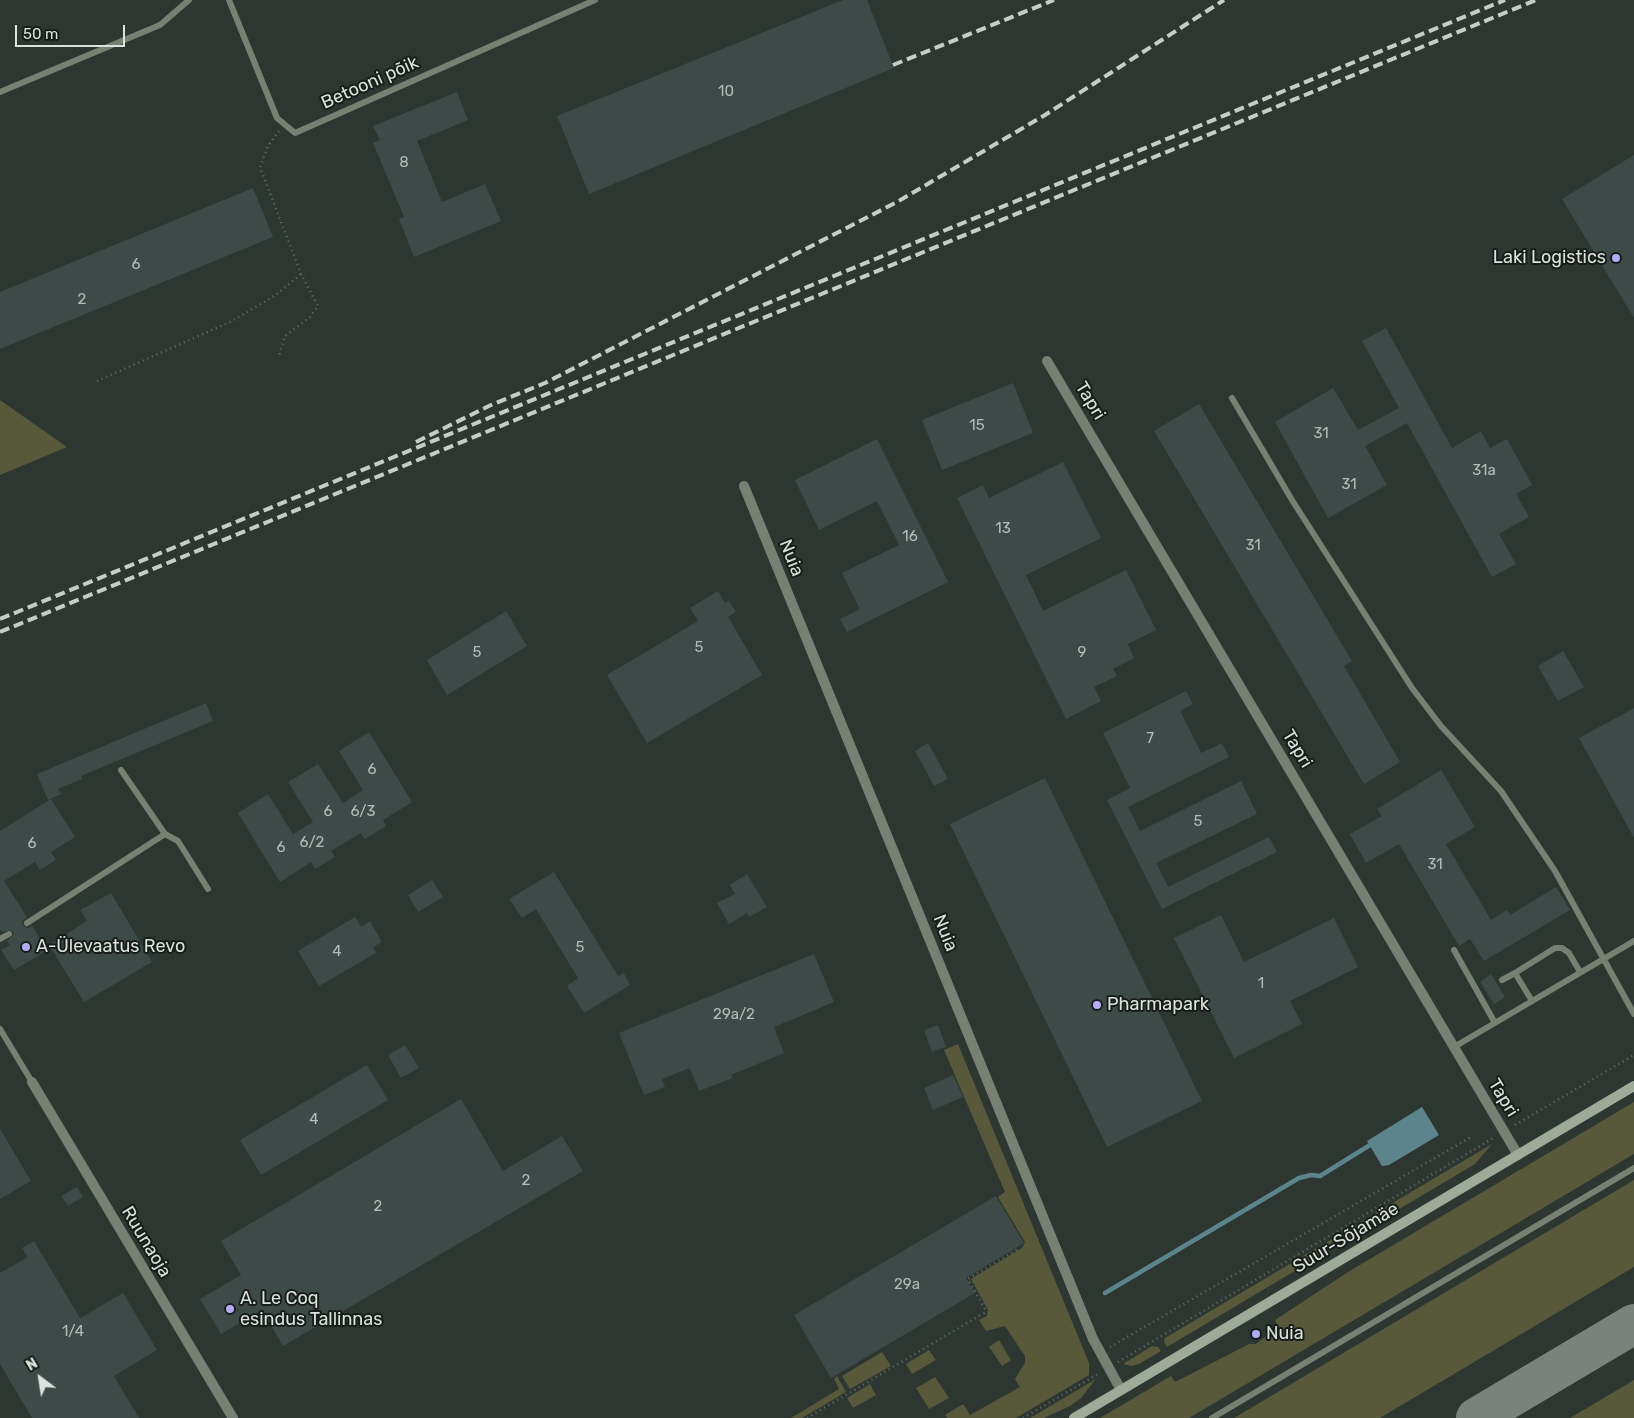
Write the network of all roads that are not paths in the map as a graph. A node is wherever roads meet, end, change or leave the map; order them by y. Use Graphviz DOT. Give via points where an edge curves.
graph roads {
  1 [pos="190,0"];
  2 [pos="229,0"];
  3 [pos="595,0"];
  4 [pos="0,92"];
  5 [pos="1047,360"];
  6 [pos="1232,398"];
  7 [pos="744,486"];
  8 [pos="121,770"];
  9 [pos="165,834"];
  10 [pos="208,889"];
  11 [pos="27,922"];
  12 [pos="9,934"];
  13 [pos="0,939"];
  14 [pos="1634,941"];
  15 [pos="1454,950"];
  16 [pos="1602,959"];
  17 [pos="1580,972"];
  18 [pos="1515,973"];
  19 [pos="1502,980"];
  20 [pos="1532,1001"];
  21 [pos="1634,1014"];
  22 [pos="1495,1023"];
  23 [pos="0,1029"];
  24 [pos="1454,1047"];
  25 [pos="32,1082"];
  26 [pos="1634,1086"];
  27 [pos="1518,1154"];
  28 [pos="1634,1168"];
  29 [pos="1121,1390"];
  30 [pos="233,1418"];
  31 [pos="1074,1418"];
  32 [pos="1212,1418"];
  1 -- 4 [label="lane" via="160,25"];
  2 -- 3 [label="lane, Betooni põik" via="277,118 295,133"];
  5 -- 24 [label="street, Tapri"];
  6 -- 16 [label="lane" via="1292,500 1412,688 1441,726 1501,791 1555,871"];
  7 -- 29 [label="street, Nuia" via="1100,1352"];
  8 -- 9 [label="lane"];
  9 -- 10 [label="lane" via="178,842"];
  9 -- 11 [label="lane"];
  12 -- 13 [label="lane"];
  14 -- 16 [label="lane"];
  15 -- 22 [label="lane"];
  16 -- 17 [label="lane"];
  16 -- 21 [label="lane"];
  17 -- 18 [label="lane" via="1569,953 1556,948"];
  17 -- 20 [label="lane"];
  18 -- 19 [label="lane"];
  18 -- 20 [label="lane"];
  20 -- 22 [label="lane"];
  22 -- 24 [label="lane"];
  23 -- 25 [label="lane"];
  24 -- 27 [label="street, Tapri"];
  25 -- 30 [label="street, Ruunaoja"];
  26 -- 27 [label="main road, Suur-Sõjamäe"];
  27 -- 29 [label="main road, Suur-Sõjamäe"];
  28 -- 32 [label="lane"];
  29 -- 31 [label="main road, Suur-Sõjamäe"];
}
